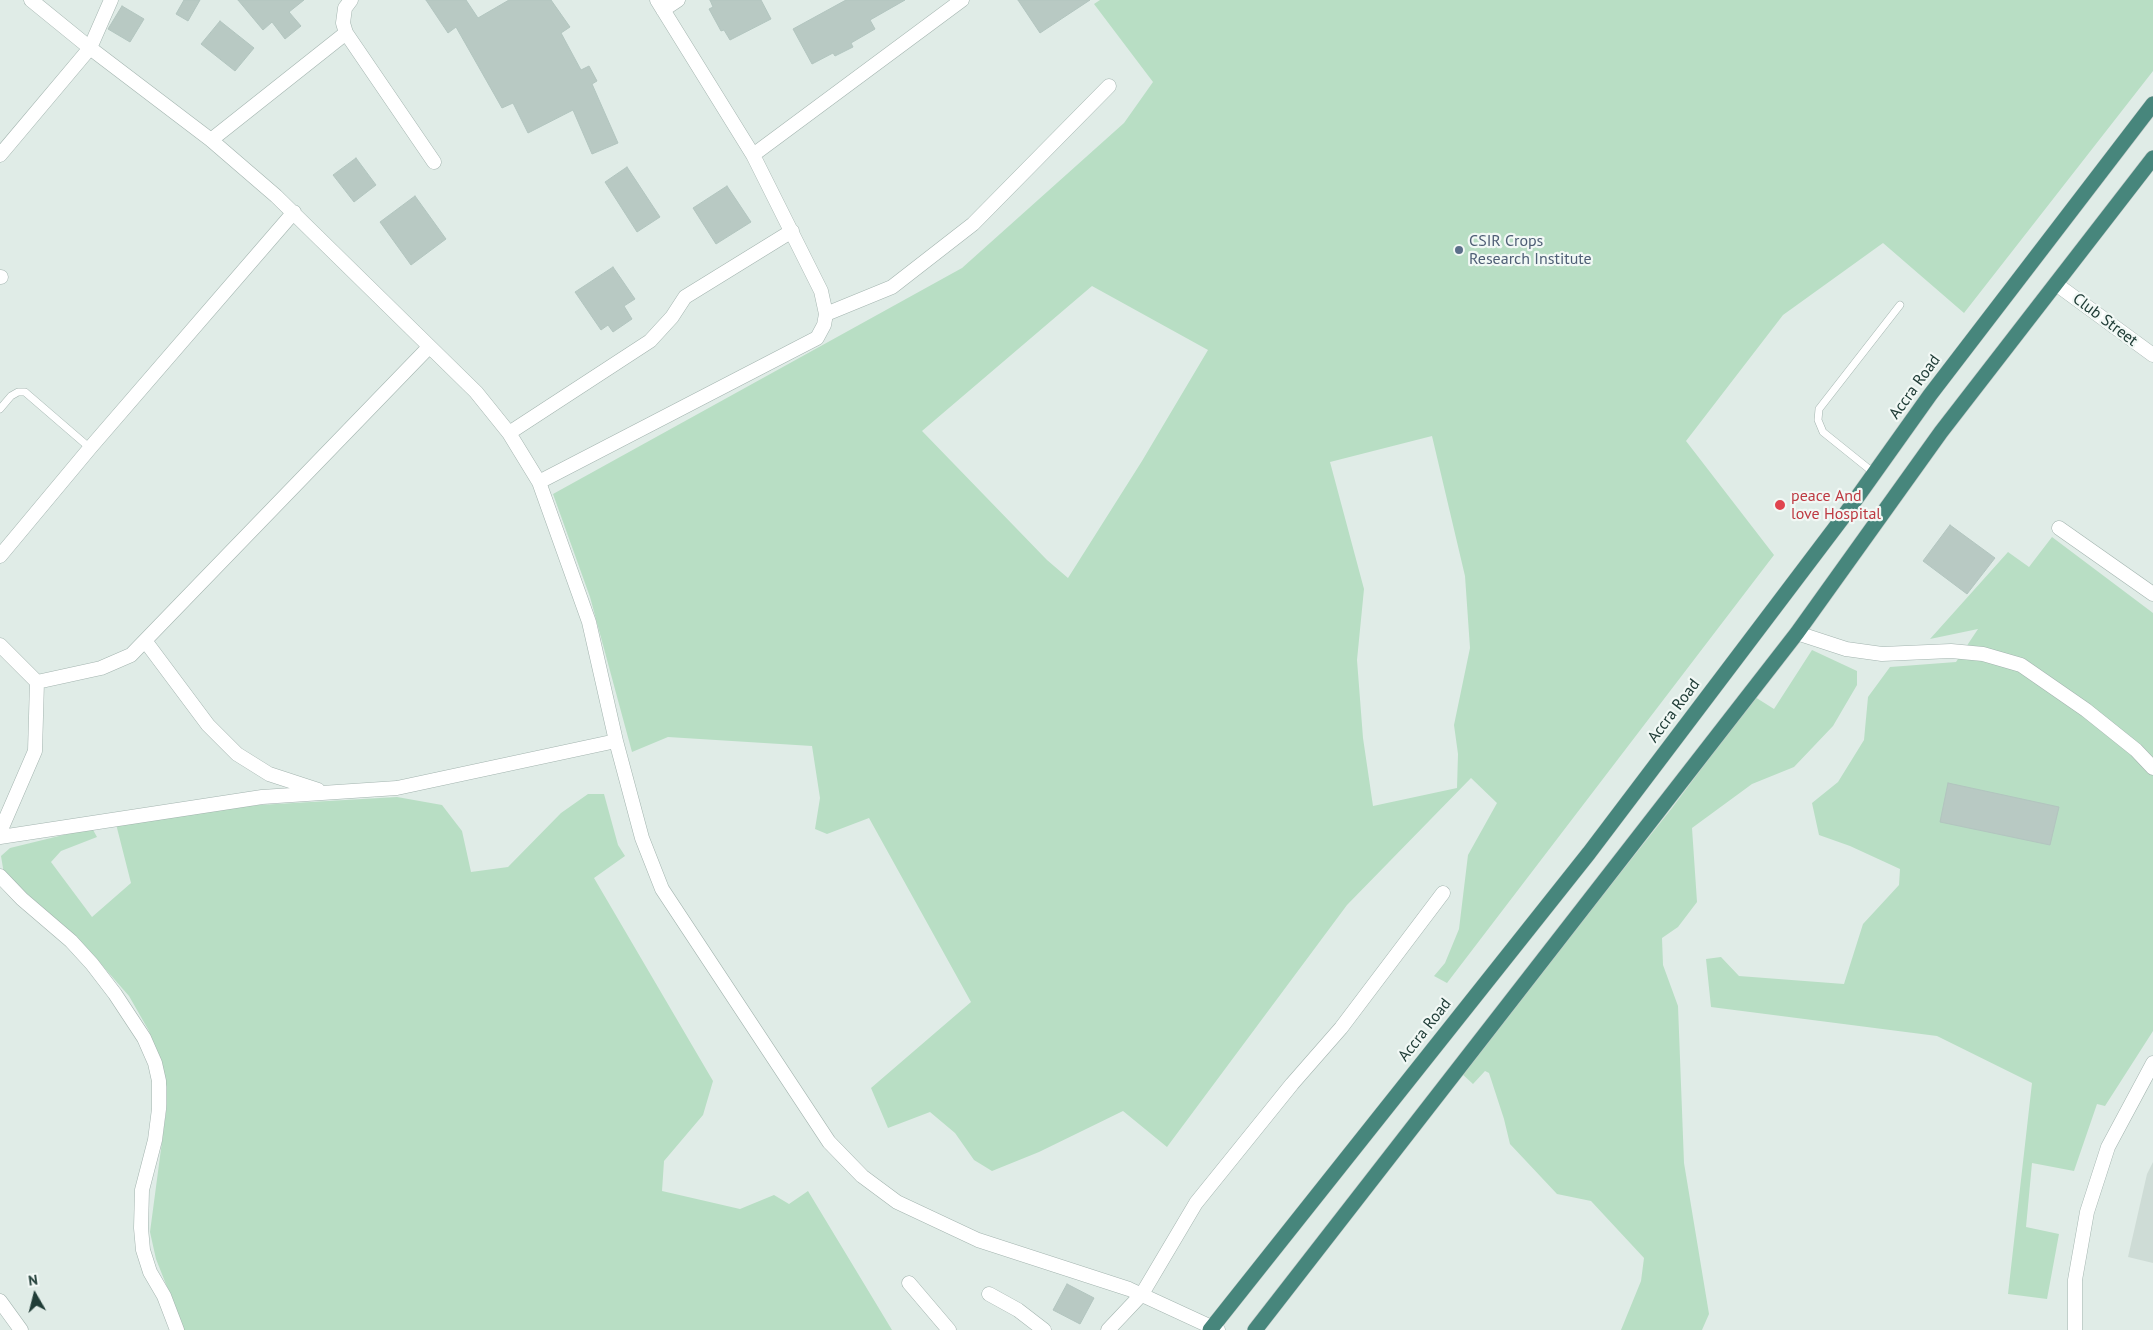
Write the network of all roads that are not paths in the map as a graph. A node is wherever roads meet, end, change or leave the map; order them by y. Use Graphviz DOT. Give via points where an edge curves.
graph roads {
  1 [pos="31,0"];
  2 [pos="111,0"];
  3 [pos="351,0"];
  4 [pos="678,0"];
  5 [pos="962,0"];
  6 [pos="660,5"];
  7 [pos="346,34"];
  8 [pos="90,48"];
  9 [pos="1110,86"];
  10 [pos="2153,104"];
  11 [pos="212,140"];
  12 [pos="0,155"];
  13 [pos="753,155"];
  14 [pos="2153,158"];
  15 [pos="434,162"];
  16 [pos="294,212"];
  17 [pos="792,231"];
  18 [pos="2056,284"];
  19 [pos="1900,305"];
  20 [pos="826,314"];
  21 [pos="429,347"];
  22 [pos="2153,356"];
  23 [pos="0,409"];
  24 [pos="509,433"];
  25 [pos="90,448"];
  26 [pos="1874,474"];
  27 [pos="539,482"];
  28 [pos="2059,528"];
  29 [pos="0,556"];
  30 [pos="2153,594"];
  31 [pos="1797,633"];
  32 [pos="146,642"];
  33 [pos="0,645"];
  34 [pos="37,682"];
  35 [pos="616,742"];
  36 [pos="2153,768"];
  37 [pos="324,792"];
  38 [pos="0,832"];
  39 [pos="0,837"];
  40 [pos="0,876"];
  41 [pos="1443,894"];
  42 [pos="2153,1063"];
  43 [pos="910,1282"];
  44 [pos="989,1294"];
  45 [pos="1142,1294"];
  46 [pos="0,1301"];
  47 [pos="943,1328"];
  48 [pos="1214,1329"];
  49 [pos="21,1330"];
  50 [pos="177,1330"];
  51 [pos="1044,1330"];
  52 [pos="1108,1330"];
  53 [pos="1255,1330"];
  54 [pos="2075,1330"];
  1 -- 8 [label="street"];
  2 -- 8 [label="street"];
  3 -- 7 [label="street" via="344,8"];
  4 -- 6 [label="street"];
  5 -- 13 [label="street"];
  6 -- 13 [label="street"];
  7 -- 11 [label="street"];
  7 -- 15 [label="street"];
  8 -- 11 [label="street"];
  8 -- 12 [label="street"];
  9 -- 20 [label="street" via="961,233 892,287"];
  10 -- 26 [label="highway, Accra Road" via="1930,395"];
  11 -- 16 [label="street"];
  13 -- 17 [label="street"];
  14 -- 18 [label="highway"];
  16 -- 21 [label="street"];
  16 -- 25 [label="street"];
  17 -- 20 [label="street" via="820,291"];
  17 -- 24 [label="street" via="685,297 650,341"];
  18 -- 22 [label="street, Club Street"];
  18 -- 31 [label="highway" via="1941,432"];
  19 -- 26 [label="lane" via="1819,409 1818,420 1823,432"];
  20 -- 27 [label="street" via="817,338"];
  21 -- 24 [label="street" via="476,392"];
  21 -- 32 [label="street"];
  23 -- 25 [label="lane" via="11,396 25,392"];
  24 -- 27 [label="street"];
  25 -- 29 [label="street"];
  26 -- 48 [label="highway, Accra Road" via="1588,852"];
  27 -- 35 [label="street" via="589,622"];
  28 -- 30 [label="street"];
  31 -- 36 [label="street" via="1846,649 1882,654 1951,651 1983,654 2021,665 2086,710"];
  31 -- 53 [label="highway"];
  32 -- 34 [label="street" via="131,655 102,668"];
  32 -- 37 [label="street" via="208,725 237,754 269,774"];
  33 -- 34 [label="street"];
  34 -- 38 [label="street" via="35,750"];
  35 -- 37 [label="street" via="397,788"];
  35 -- 45 [label="street" via="642,838 662,889 829,1142 862,1176 897,1202 978,1240"];
  37 -- 39 [label="street" via="262,797"];
  40 -- 50 [label="street" via="72,941 92,964 144,1038 155,1063 159,1108 142,1190 141,1228 150,1272 164,1296"];
  41 -- 45 [label="street" via="1341,1028 1196,1203"];
  42 -- 54 [label="street" via="2108,1147 2087,1212 2075,1280"];
  43 -- 47 [label="street"];
  44 -- 51 [label="street"];
  45 -- 48 [label="street"];
  45 -- 52 [label="street"];
  46 -- 49 [label="street"];
}
